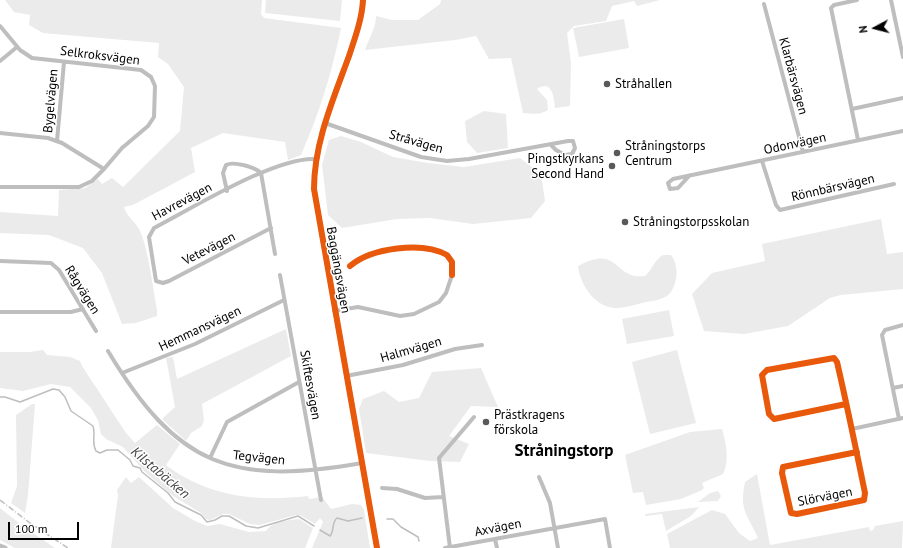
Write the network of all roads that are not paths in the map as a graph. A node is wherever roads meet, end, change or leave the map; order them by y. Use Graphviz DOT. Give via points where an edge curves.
graph roads {
  1 [pos="364,0"];
  2 [pos="857,0"];
  3 [pos="891,0"];
  4 [pos="764,4"];
  5 [pos="0,26"];
  6 [pos="17,47"];
  7 [pos="903,57"];
  8 [pos="0,61"];
  9 [pos="64,62"];
  10 [pos="903,98"];
  11 [pos="852,109"];
  12 [pos="325,123"];
  13 [pos="903,131"];
  14 [pos="0,133"];
  15 [pos="858,140"];
  16 [pos="57,141"];
  17 [pos="552,145"];
  18 [pos="803,152"];
  19 [pos="316,159"];
  20 [pos="762,161"];
  21 [pos="104,169"];
  22 [pos="261,173"];
  23 [pos="690,175"];
  24 [pos="894,184"];
  25 [pos="0,187"];
  26 [pos="227,191"];
  27 [pos="271,228"];
  28 [pos="275,254"];
  29 [pos="0,261"];
  30 [pos="280,274"];
  31 [pos="452,275"];
  32 [pos="156,281"];
  33 [pos="284,300"];
  34 [pos="82,309"];
  35 [pos="334,311"];
  36 [pos="0,312"];
  37 [pos="903,325"];
  38 [pos="96,331"];
  39 [pos="482,345"];
  40 [pos="108,350"];
  41 [pos="122,373"];
  42 [pos="346,376"];
  43 [pos="300,382"];
  44 [pos="903,386"];
  45 [pos="893,388"];
  46 [pos="846,404"];
  47 [pos="474,417"];
  48 [pos="901,418"];
  49 [pos="852,429"];
  50 [pos="857,452"];
  51 [pos="210,458"];
  52 [pos="362,463"];
  53 [pos="315,470"];
  54 [pos="539,477"];
  55 [pos="382,488"];
  56 [pos="443,497"];
  57 [pos="321,500"];
  58 [pos="554,527"];
  59 [pos="495,539"];
  60 [pos="0,546"];
  61 [pos="5,548"];
  62 [pos="377,548"];
  63 [pos="449,548"];
  64 [pos="497,548"];
  65 [pos="558,548"];
  66 [pos="610,548"];
  1 -- 12 [label="street, Baggängsvägen" via="355,39"];
  2 -- 11 [label="street" via="831,8"];
  3 -- 7 [label="street"];
  4 -- 18 [label="street, Klarbärsvägen"];
  5 -- 6 [label="street, Selkroksvägen"];
  6 -- 8 [label="street"];
  6 -- 9 [label="street, Selkroksvägen" via="32,58"];
  9 -- 16 [label="street, Bygelvägen"];
  9 -- 21 [label="street, Selkroksvägen" via="134,69 147,73 154,81 155,112 152,122 122,148"];
  10 -- 11 [label="street"];
  11 -- 15 [label="street"];
  12 -- 17 [label="street, Stråvägen" via="421,157 443,161"];
  12 -- 19 [label="street, Baggängsvägen"];
  13 -- 15 [label="street, Odonvägen"];
  14 -- 16 [label="street" via="41,136"];
  15 -- 18 [label="street, Odonvägen"];
  16 -- 21 [label="street"];
  17 -- 17 [label="street, Stråvägen" via="573,141 575,148 572,154 566,155"];
  18 -- 20 [label="street, Odonvägen"];
  19 -- 22 [label="street, Havrevägen" via="299,159"];
  19 -- 35 [label="street, Baggängsvägen" via="316,206"];
  20 -- 23 [label="street, Odonvägen"];
  20 -- 24 [label="street, Rönnbärsvägen" via="776,205 780,210"];
  21 -- 25 [label="street, Selkroksvägen" via="92,181 79,187"];
  22 -- 26 [label="street, Havrevägen"];
  22 -- 26 [label="street, Havrevägen" via="254,168 226,165 223,173"];
  22 -- 27 [label="street"];
  23 -- 23 [label="street, Odonvägen" via="678,188 670,189 668,183 673,179"];
  26 -- 32 [label="street, Havrevägen" via="150,231"];
  27 -- 28 [label="street"];
  27 -- 32 [label="street, Vetevägen" via="169,281"];
  29 -- 34 [label="street, Rågvägen" via="52,263 59,270"];
  30 -- 33 [label="street, Skiftesvägen"];
  31 -- 35 [label="street" via="446,293 439,302 414,314 400,316 358,306"];
  33 -- 41 [label="street, Hemmansvägen" via="190,347"];
  33 -- 43 [label="street, Skiftesvägen"];
  34 -- 36 [label="street" via="71,312"];
  34 -- 38 [label="street, Rågvägen"];
  35 -- 42 [label="street, Baggängsvägen"];
  37 -- 45 [label="street" via="882,332"];
  39 -- 42 [label="street, Halmvägen" via="455,349 403,365"];
  40 -- 41 [label="street, Tegvägen"];
  41 -- 51 [label="street, Tegvägen" via="144,405 167,430 190,448"];
  42 -- 52 [label="street, Baggängsvägen"];
  43 -- 51 [label="street" via="227,422"];
  43 -- 53 [label="street, Skiftesvägen"];
  44 -- 45 [label="street"];
  45 -- 48 [label="street"];
  46 -- 46 [label="street, Slörvägen" via="834,358 767,370 762,375 770,414 774,419"];
  46 -- 49 [label="street, Slörvägen"];
  47 -- 56 [label="street" via="439,458"];
  48 -- 49 [label="street"];
  49 -- 50 [label="street, Slörvägen"];
  50 -- 50 [label="street, Slörvägen" via="864,500 797,514 791,513 781,470 783,467"];
  51 -- 53 [label="street, Tegvägen" via="249,470"];
  52 -- 53 [label="street, Tegvägen"];
  52 -- 62 [label="street, Baggängsvägen"];
  53 -- 57 [label="street, Skiftesvägen"];
  54 -- 58 [label="street" via="550,502"];
  55 -- 56 [label="street" via="397,489 425,498"];
  56 -- 63 [label="street"];
  58 -- 59 [label="street, Axvägen"];
  58 -- 65 [label="street"];
  58 -- 66 [label="street, Axvägen" via="605,519"];
  59 -- 63 [label="street, Axvägen"];
  59 -- 64 [label="street"];
  60 -- 61 [label="street"];
}
